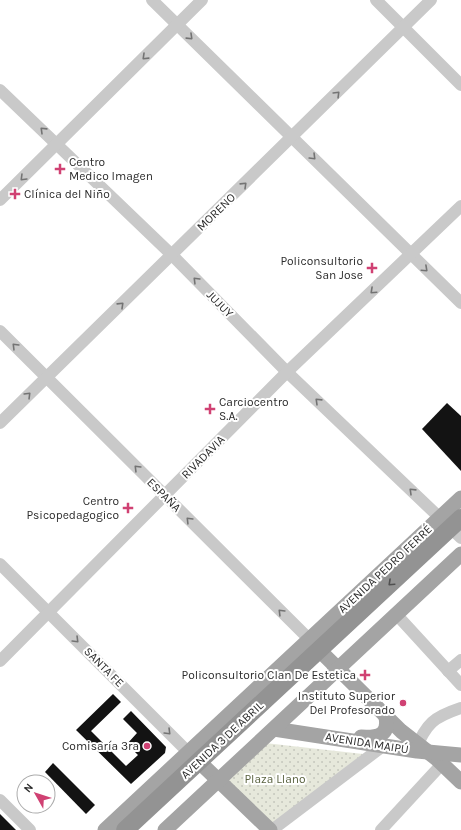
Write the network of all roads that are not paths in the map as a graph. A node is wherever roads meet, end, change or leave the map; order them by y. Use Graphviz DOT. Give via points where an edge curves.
graph roads {
  1 [pos="152,0"];
  2 [pos="202,0"];
  3 [pos="376,0"];
  4 [pos="431,0"];
  5 [pos="178,25"];
  6 [pos="403,27"];
  7 [pos="461,85"];
  8 [pos="0,90"];
  9 [pos="293,137"];
  10 [pos="57,144"];
  11 [pos="0,200"];
  12 [pos="461,206"];
  13 [pos="172,255"];
  14 [pos="410,256"];
  15 [pos="461,304"];
  16 [pos="0,331"];
  17 [pos="287,372"];
  18 [pos="46,377"];
  19 [pos="0,423"];
  20 [pos="165,496"];
  21 [pos="461,498"];
  22 [pos="456,529"];
  23 [pos="461,554"];
  24 [pos="0,564"];
  25 [pos="48,613"];
  26 [pos="396,614"];
  27 [pos="323,654"];
  28 [pos="461,660"];
  29 [pos="0,661"];
  30 [pos="448,671"];
  31 [pos="461,685"];
  32 [pos="461,708"];
  33 [pos="385,713"];
  34 [pos="274,729"];
  35 [pos="312,734"];
  36 [pos="461,745"];
  37 [pos="382,746"];
  38 [pos="420,749"];
  39 [pos="461,755"];
  40 [pos="442,764"];
  41 [pos="203,766"];
  42 [pos="461,782"];
  43 [pos="0,800"];
  44 [pos="30,830"];
  45 [pos="105,830"];
  46 [pos="125,830"];
  47 [pos="143,830"];
  48 [pos="166,830"];
  49 [pos="271,830"];
  50 [pos="381,830"];
  1 -- 5 [label="street"];
  2 -- 5 [label="street"];
  3 -- 6 [label="street"];
  4 -- 6 [label="street, MORENO"];
  5 -- 9 [label="street, one-way"];
  5 -- 10 [label="street, one-way"];
  6 -- 7 [label="street"];
  9 -- 6 [label="street, MORENO, one-way"];
  10 -- 8 [label="street, JUJUY, one-way"];
  13 -- 9 [label="street, MORENO, one-way"];
  9 -- 14 [label="street, one-way"];
  10 -- 11 [label="street, one-way"];
  10 -- 13 [label="street, JUJUY"];
  12 -- 14 [label="street, RIVADAVIA"];
  17 -- 13 [label="street, JUJUY, one-way"];
  18 -- 13 [label="street, MORENO, one-way"];
  14 -- 15 [label="street, one-way"];
  14 -- 17 [label="street, RIVADAVIA, one-way"];
  18 -- 16 [label="street, ESPAÑA, one-way"];
  17 -- 20 [label="street, RIVADAVIA"];
  22 -- 17 [label="street, JUJUY, one-way"];
  19 -- 18 [label="street, MORENO, one-way"];
  20 -- 18 [label="street, ESPAÑA, one-way"];
  20 -- 25 [label="street, RIVADAVIA"];
  27 -- 20 [label="street, ESPAÑA, one-way"];
  21 -- 22 [label="main road, AVENIDA PEDRO FERRÉ"];
  22 -- 27 [label="highway, AVENIDA PEDRO FERRÉ"];
  22 -- 27 [label="main road, AVENIDA PEDRO FERRÉ"];
  23 -- 26 [label="main road"];
  24 -- 25 [label="street, SANTA FE"];
  25 -- 29 [label="street, RIVADAVIA"];
  25 -- 41 [label="street, SANTA FE, one-way"];
  26 -- 27 [label="main road"];
  26 -- 30 [label="street"];
  27 -- 33 [label="main road"];
  27 -- 34 [label="main road, AVENIDA 3 DE ABRIL"];
  27 -- 41 [label="highway, AVENIDA 3 DE ABRIL"];
  27 -- 41 [label="main road, AVENIDA 3 DE ABRIL" via="247,697"];
  28 -- 30 [label="street"];
  30 -- 31 [label="street"];
  32 -- 38 [label="street" via="434,718"];
  33 -- 35 [label="main road" via="387,726 379,736"];
  33 -- 38 [label="main road"];
  34 -- 35 [label="main road, AVENIDA MAIPÚ"];
  34 -- 41 [label="main road, AVENIDA 3 DE ABRIL"];
  35 -- 37 [label="main road, AVENIDA MAIPÚ"];
  36 -- 38 [label="main road, AVENIDA MAIPÚ"];
  37 -- 38 [label="main road, AVENIDA MAIPÚ"];
  37 -- 49 [label="street"];
  38 -- 39 [label="main road, AVENIDA MAIPÚ"];
  38 -- 40 [label="main road"];
  40 -- 42 [label="main road"];
  40 -- 50 [label="street"];
  41 -- 45 [label="main road, AVENIDA 3 DE ABRIL"];
  41 -- 46 [label="highway, AVENIDA 3 DE ABRIL"];
  41 -- 47 [label="highway, AVENIDA 3 DE ABRIL"];
  41 -- 48 [label="main road, AVENIDA 3 DE ABRIL"];
  41 -- 49 [label="main road"];
  43 -- 44 [label="street"];
}
